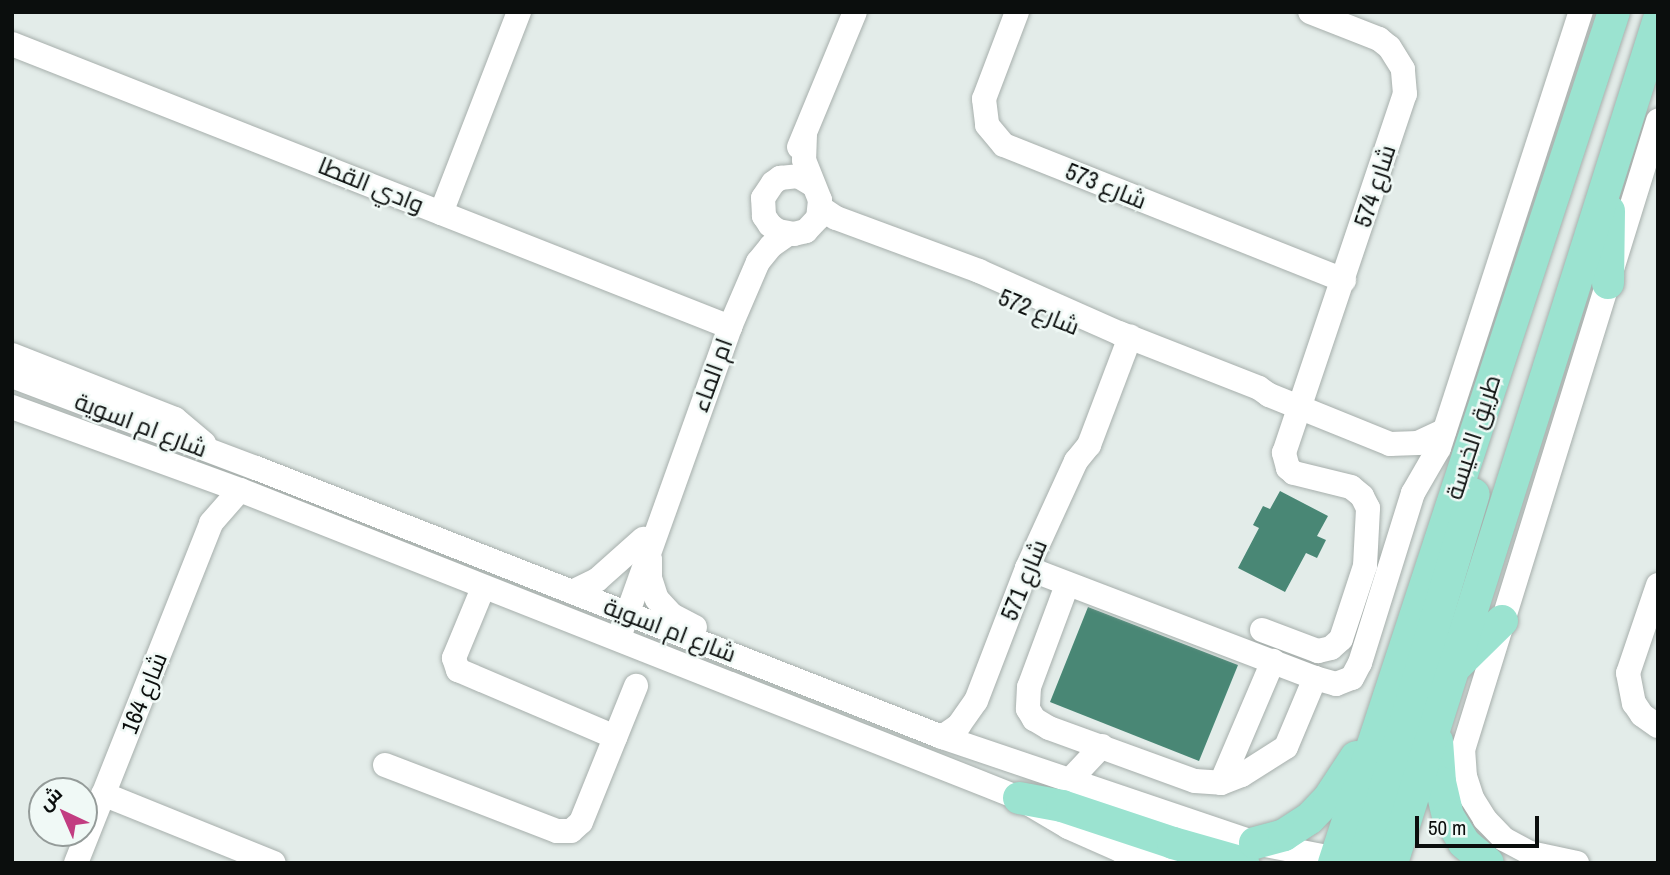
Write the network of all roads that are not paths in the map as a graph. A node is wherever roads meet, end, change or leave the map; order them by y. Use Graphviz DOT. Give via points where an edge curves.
graph roads {
  1 [pos="519,12"];
  2 [pos="855,12"];
  3 [pos="1017,12"];
  4 [pos="1311,12"];
  5 [pos="1580,12"];
  6 [pos="1614,12"];
  7 [pos="1658,22"];
  8 [pos="12,44"];
  9 [pos="1658,121"];
  10 [pos="805,134"];
  11 [pos="780,178"];
  12 [pos="1609,178"];
  13 [pos="441,213"];
  14 [pos="808,214"];
  15 [pos="765,216"];
  16 [pos="758,262"];
  17 [pos="1344,280"];
  18 [pos="1608,283"];
  19 [pos="730,327"];
  20 [pos="1123,340"];
  21 [pos="12,355"];
  22 [pos="12,376"];
  23 [pos="12,407"];
  24 [pos="1300,408"];
  25 [pos="1457,438"];
  26 [pos="1390,444"];
  27 [pos="210,452"];
  28 [pos="200,475"];
  29 [pos="240,490"];
  30 [pos="1413,493"];
  31 [pos="211,523"];
  32 [pos="647,547"];
  33 [pos="1027,568"];
  34 [pos="1067,585"];
  35 [pos="1658,585"];
  36 [pos="478,586"];
  37 [pos="572,592"];
  38 [pos="622,611"];
  39 [pos="1502,621"];
  40 [pos="1262,630"];
  41 [pos="611,636"];
  42 [pos="742,658"];
  43 [pos="1273,662"];
  44 [pos="1454,668"];
  45 [pos="1315,678"];
  46 [pos="635,686"];
  47 [pos="976,701"];
  48 [pos="1436,726"];
  49 [pos="1658,726"];
  50 [pos="1376,732"];
  51 [pos="615,737"];
  52 [pos="942,737"];
  53 [pos="1102,746"];
  54 [pos="986,751"];
  55 [pos="385,765"];
  56 [pos="1069,781"];
  57 [pos="1221,783"];
  58 [pos="103,794"];
  59 [pos="1019,798"];
  60 [pos="1249,853"];
  61 [pos="1345,862"];
  62 [pos="76,863"];
  63 [pos="274,863"];
  64 [pos="1168,863"];
  65 [pos="1392,863"];
  66 [pos="1488,863"];
  67 [pos="1577,863"];
  1 -- 13 [label="street"];
  2 -- 10 [label="street"];
  3 -- 17 [label="street, شارع 573" via="985,99 987,125 1004,145"];
  4 -- 17 [label="street, شارع 574" via="1379,39 1398,57 1405,81 1401,107"];
  5 -- 25 [label="street, طريق الخيسة"];
  6 -- 25 [label="main road, طريق الخيسة"];
  7 -- 12 [label="main road, طريق الخيسة"];
  8 -- 13 [label="street, وادي القطا"];
  9 -- 18 [label="street"];
  10 -- 11 [label="street"];
  10 -- 14 [label="street"];
  11 -- 14 [label="street, شارع 572" via="798,176"];
  11 -- 15 [label="street, ام الماء" via="763,198"];
  12 -- 18 [label="main road"];
  12 -- 44 [label="main road, طريق الخيسة"];
  13 -- 19 [label="street, وادي القطا"];
  14 -- 15 [label="street" via="770,225"];
  14 -- 16 [label="street, ام الماء"];
  14 -- 20 [label="street, شارع 572"];
  15 -- 16 [label="street, ام الماء"];
  16 -- 19 [label="street, ام الماء"];
  17 -- 24 [label="street, شارع 574"];
  18 -- 39 [label="street"];
  19 -- 32 [label="street, ام الماء" via="670,490 655,511"];
  20 -- 24 [label="street, شارع 572" via="1250,394 1269,395"];
  20 -- 33 [label="street, شارع 571" via="1077,444 1076,461"];
  21 -- 27 [label="street" via="175,419 195,433"];
  22 -- 27 [label="street, شارع ام اسوية"];
  23 -- 28 [label="street, شارع ام اسوية"];
  24 -- 26 [label="street, شارع 572"];
  24 -- 40 [label="street, شارع 574" via="1285,461 1294,473 1351,487 1362,496 1368,508 1367,557 1341,639 1331,648 1318,651"];
  25 -- 26 [label="street, شارع 572"];
  25 -- 30 [label="street, طريق الخيسة"];
  25 -- 50 [label="main road, طريق الخيسة"];
  25 -- 61 [label="main road" via="1477,471 1468,521"];
  26 -- 30 [label="street" via="1405,461"];
  27 -- 37 [label="street, شارع ام اسوية"];
  28 -- 29 [label="street, شارع ام اسوية"];
  28 -- 31 [label="street" via="209,498"];
  29 -- 31 [label="street, شارع 164"];
  29 -- 36 [label="street, شارع ام اسوية"];
  30 -- 45 [label="street, طريق الخيسة" via="1357,671 1336,684"];
  31 -- 58 [label="street, شارع 164"];
  32 -- 37 [label="street"];
  32 -- 38 [label="street, ام الماء"];
  32 -- 42 [label="street" via="650,578 664,608 681,622 719,639"];
  33 -- 34 [label="street, طريق الخيسة"];
  33 -- 47 [label="street, شارع 571"];
  34 -- 43 [label="street, طريق الخيسة"];
  34 -- 53 [label="street" via="1029,687 1028,709 1049,728"];
  35 -- 49 [label="street" via="1628,673 1633,703"];
  36 -- 41 [label="street, شارع ام اسوية"];
  36 -- 51 [label="street" via="454,661 460,673"];
  37 -- 38 [label="street, شارع ام اسوية"];
  38 -- 41 [label="street, ام الماء"];
  38 -- 42 [label="street, شارع ام اسوية"];
  39 -- 44 [label="main road"];
  39 -- 67 [label="street" via="1463,750 1465,777 1485,819 1504,839 1530,853"];
  41 -- 59 [label="street, شارع ام اسوية"];
  42 -- 52 [label="street, شارع ام اسوية"];
  43 -- 45 [label="street, طريق الخيسة"];
  43 -- 57 [label="street"];
  44 -- 48 [label="main road, طريق الخيسة"];
  45 -- 57 [label="street" via="1286,747"];
  46 -- 51 [label="street"];
  47 -- 52 [label="street, شارع 571" via="959,725"];
  47 -- 54 [label="street, شارع 571"];
  48 -- 65 [label="main road, طريق الخيسة"];
  48 -- 66 [label="main road" via="1448,816 1464,843"];
  50 -- 60 [label="main road" via="1309,819"];
  50 -- 61 [label="main road, طريق الخيسة"];
  51 -- 55 [label="street" via="581,822 566,832"];
  52 -- 54 [label="street, شارع ام اسوية"];
  53 -- 56 [label="street"];
  53 -- 57 [label="street" via="1195,781"];
  54 -- 56 [label="street, شارع ام اسوية"];
  56 -- 60 [label="street, شارع ام اسوية"];
  58 -- 62 [label="street, شارع 164"];
  58 -- 63 [label="street"];
  59 -- 60 [label="main road" via="1062,806 1172,843"];
  59 -- 64 [label="street, شارع ام اسوية" via="1093,839"];
  60 -- 61 [label="street, شارع ام اسوية"];
}
